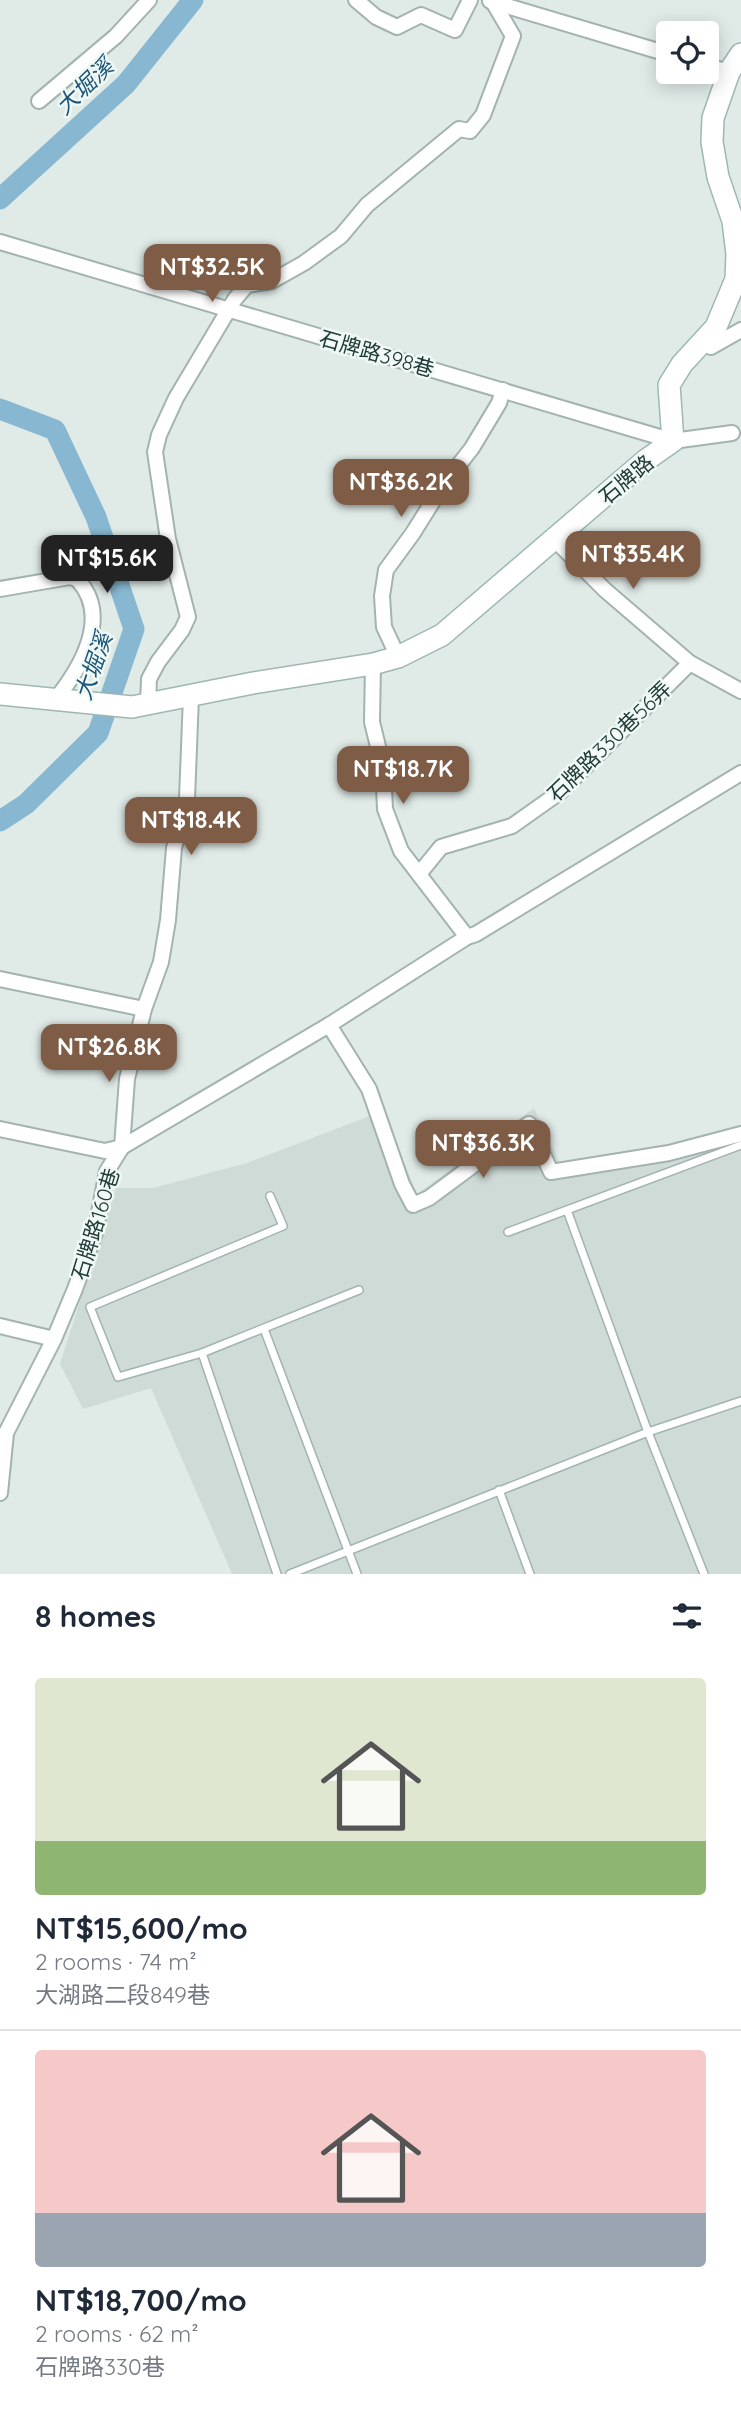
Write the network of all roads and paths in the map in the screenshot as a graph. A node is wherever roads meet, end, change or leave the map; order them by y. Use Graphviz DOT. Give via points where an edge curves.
graph roads {
  1 [pos="149,0"];
  2 [pos="356,0"];
  3 [pos="470,0"];
  4 [pos="491,1"];
  5 [pos="656,50"];
  6 [pos="741,54"];
  7 [pos="719,69"];
  8 [pos="729,72"];
  9 [pos="38,101"];
  10 [pos="0,242"];
  11 [pos="229,310"];
  12 [pos="741,330"];
  13 [pos="702,343"];
  14 [pos="503,390"];
  15 [pos="732,433"];
  16 [pos="673,441"];
  17 [pos="555,540"];
  18 [pos="0,589"];
  19 [pos="398,657"];
  20 [pos="690,663"];
  21 [pos="373,664"];
  22 [pos="741,691"];
  23 [pos="0,694"];
  24 [pos="191,696"];
  25 [pos="55,701"];
  26 [pos="140,706"];
  27 [pos="741,774"];
  28 [pos="419,874"];
  29 [pos="467,937"];
  30 [pos="0,979"];
  31 [pos="144,1009"];
  32 [pos="329,1025"];
  33 [pos="0,1129"];
  34 [pos="741,1134"];
  35 [pos="741,1145"];
  36 [pos="122,1147"];
  37 [pos="270,1196"];
  38 [pos="567,1210"];
  39 [pos="508,1232"];
  40 [pos="359,1290"];
  41 [pos="0,1326"];
  42 [pos="264,1329"];
  43 [pos="54,1339"];
  44 [pos="202,1353"];
  45 [pos="741,1401"];
  46 [pos="648,1432"];
  47 [pos="499,1490"];
  48 [pos="0,1493"];
  49 [pos="350,1552"];
  50 [pos="277,1574"];
  51 [pos="290,1574"];
  52 [pos="357,1574"];
  53 [pos="530,1574"];
  54 [pos="704,1574"];
  1 -- 9 [label="street" via="116,36"];
  2 -- 3 [label="street" via="376,18 397,27 421,15 456,30"];
  4 -- 5 [label="street"];
  4 -- 11 [label="street" via="513,36 483,115 470,131 458,130 367,205 341,236 303,263 272,281 247,285"];
  6 -- 8 [label="street, 石牌路"];
  7 -- 8 [label="street"];
  8 -- 13 [label="street, 石牌路" via="713,118 712,142 733,221 736,279 716,327"];
  10 -- 11 [label="street, 石牌路398巷"];
  11 -- 14 [label="street, 石牌路398巷"];
  11 -- 26 [label="street" via="176,398 155,452 168,539 188,617 158,662"];
  12 -- 13 [label="street" via="711,347"];
  13 -- 16 [label="street, 石牌路" via="669,385"];
  14 -- 16 [label="street, 石牌路398巷"];
  14 -- 19 [label="street" via="471,448 386,569 383,627"];
  15 -- 16 [label="street"];
  16 -- 17 [label="street, 石牌路"];
  17 -- 19 [label="street, 石牌路" via="443,635"];
  17 -- 20 [label="street"];
  18 -- 25 [label="street" via="69,577 77,579 89,597 93,624 82,660"];
  19 -- 21 [label="street, 石牌路"];
  20 -- 22 [label="street"];
  20 -- 28 [label="street, 石牌路330巷56弄" via="560,792 512,826 441,847"];
  21 -- 24 [label="street, 石牌路"];
  21 -- 28 [label="street" via="372,722 383,767 385,809 401,851"];
  23 -- 25 [label="street"];
  24 -- 26 [label="street, 石牌路"];
  24 -- 31 [label="street, 石牌路160巷" via="187,799 174,848 161,961"];
  25 -- 26 [label="street, 石牌路"];
  27 -- 29 [label="street"];
  28 -- 29 [label="street"];
  29 -- 32 [label="street"];
  30 -- 31 [label="street"];
  31 -- 36 [label="street, 石牌路160巷" via="127,1079"];
  32 -- 34 [label="street" via="369,1089 413,1205 529,1124 551,1172 669,1153"];
  32 -- 36 [label="street"];
  33 -- 36 [label="street" via="105,1150"];
  35 -- 38 [label="lane"];
  36 -- 43 [label="street, 石牌路160巷" via="107,1171 95,1233"];
  37 -- 44 [label="lane" via="283,1226 90,1307 118,1377"];
  38 -- 39 [label="lane"];
  38 -- 46 [label="lane"];
  40 -- 42 [label="lane"];
  41 -- 43 [label="street"];
  42 -- 44 [label="lane"];
  42 -- 49 [label="lane"];
  43 -- 48 [label="street, 石牌路160巷" via="6,1433"];
  44 -- 50 [label="lane"];
  45 -- 46 [label="lane"];
  46 -- 47 [label="lane"];
  46 -- 54 [label="lane"];
  47 -- 49 [label="lane"];
  47 -- 53 [label="lane"];
  49 -- 51 [label="lane"];
  49 -- 52 [label="lane"];
}
